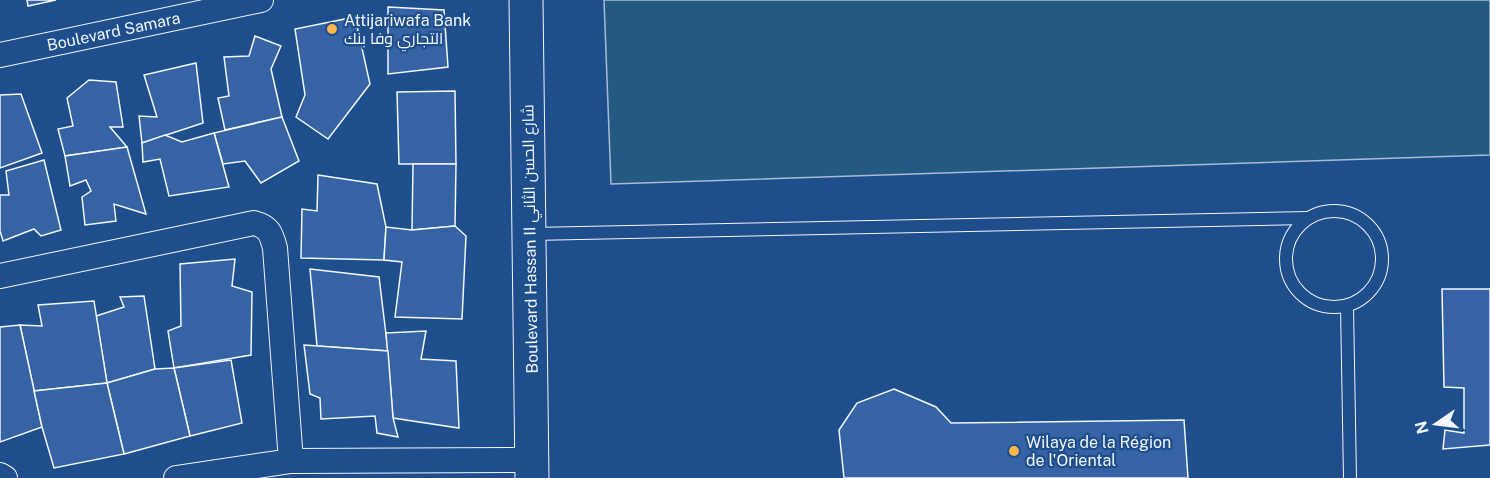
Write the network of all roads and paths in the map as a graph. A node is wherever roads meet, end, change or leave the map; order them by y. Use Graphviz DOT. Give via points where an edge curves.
graph roads {
  1 [pos="261,0"];
  2 [pos="526,0"];
  3 [pos="0,55"];
  4 [pos="1308,218"];
  5 [pos="530,234"];
  6 [pos="0,276"];
  7 [pos="1347,306"];
  8 [pos="291,461"];
  9 [pos="532,469"];
  10 [pos="0,475"];
  11 [pos="5,478"];
  12 [pos="176,478"];
  13 [pos="1350,478"];
  1 -- 3 [label="street, Boulevard Samara"];
  2 -- 5 [label="main road, Boulevard Hassan II شارع الحسن الثاني"];
  4 -- 5 [label="lane"];
  4 -- 7 [label="lane" via="1288,245 1285,262 1290,279 1299,293 1313,303 1330,308"];
  4 -- 7 [label="lane" via="1326,211 1344,212 1360,219 1374,232 1381,249 1381,267 1375,284 1364,298"];
  5 -- 9 [label="main road, Boulevard Hassan II شارع الحسن الثاني"];
  6 -- 8 [label="street" via="254,223 265,226 272,234 275,248"];
  7 -- 13 [label="lane"];
  8 -- 9 [label="street"];
  8 -- 12 [label="street"];
  10 -- 11 [label="street"];
}
